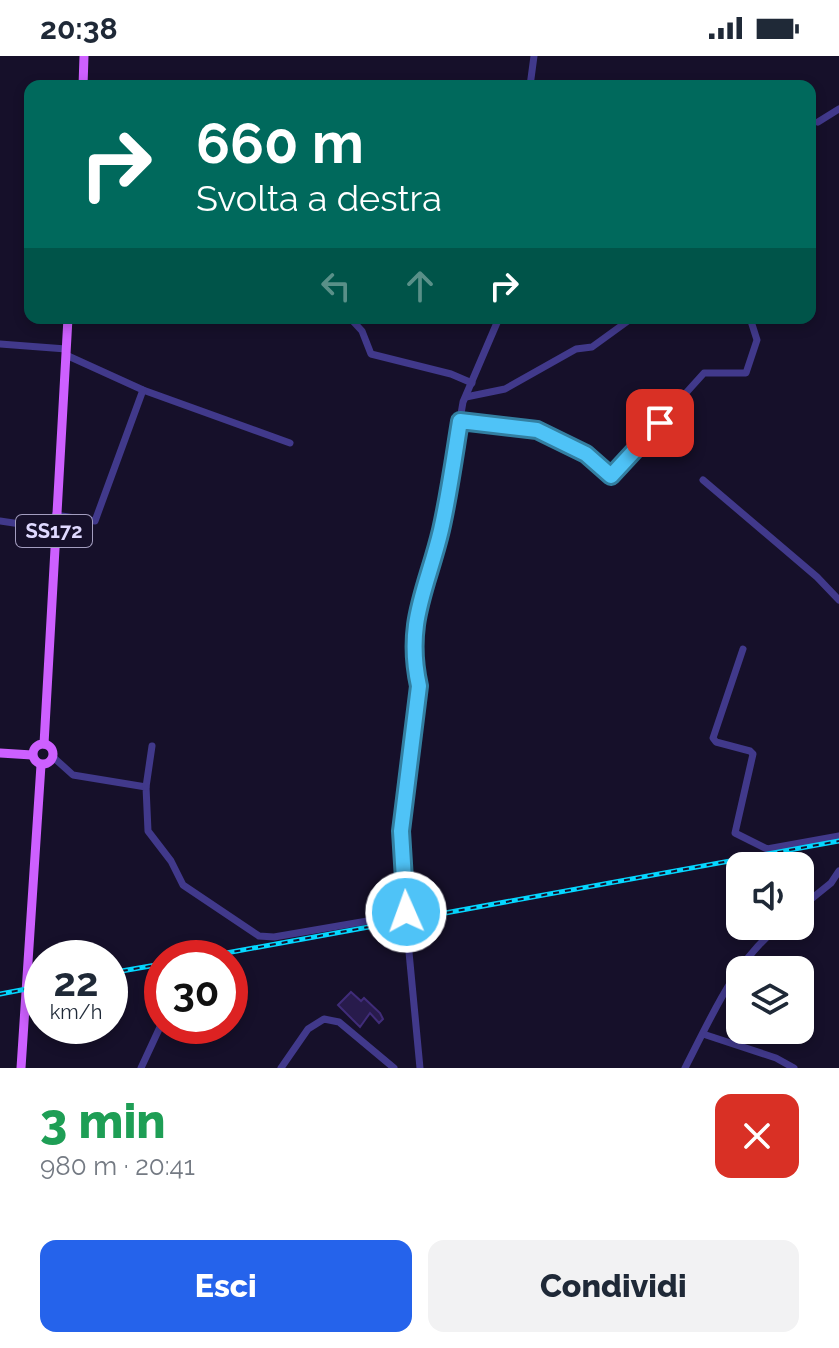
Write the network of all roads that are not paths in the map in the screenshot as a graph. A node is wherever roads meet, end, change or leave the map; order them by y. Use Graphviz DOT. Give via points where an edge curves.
graph roads {
  1 [pos="84,56"];
  2 [pos="534,56"];
  3 [pos="83,80"];
  4 [pos="531,80"];
  5 [pos="839,109"];
  6 [pos="818,122"];
  7 [pos="68,324"];
  8 [pos="356,324"];
  9 [pos="497,324"];
  10 [pos="624,324"];
  11 [pos="752,324"];
  12 [pos="0,344"];
  13 [pos="66,352"];
  14 [pos="472,383"];
  15 [pos="143,390"];
  16 [pos="466,397"];
  17 [pos="460,421"];
  18 [pos="290,443"];
  19 [pos="703,480"];
  20 [pos="55,515"];
  21 [pos="0,521"];
  22 [pos="54,529"];
  23 [pos="839,600"];
  24 [pos="743,649"];
  25 [pos="44,744"];
  26 [pos="152,746"];
  27 [pos="0,753"];
  28 [pos="32,755"];
  29 [pos="53,757"];
  30 [pos="41,765"];
  31 [pos="146,787"];
  32 [pos="839,836"];
  33 [pos="839,871"];
  34 [pos="835,884"];
  35 [pos="814,898"];
  36 [pos="379,919"];
  37 [pos="763,940"];
  38 [pos="703,1034"];
  39 [pos="152,1044"];
  40 [pos="21,1068"];
  41 [pos="141,1068"];
  42 [pos="281,1068"];
  43 [pos="394,1068"];
  44 [pos="420,1068"];
  45 [pos="685,1068"];
  46 [pos="794,1068"];
  1 -- 3 [label="main road"];
  2 -- 4 [label="street"];
  5 -- 6 [label="street"];
  7 -- 13 [label="main road, SS172"];
  8 -- 14 [label="street" via="371,354"];
  9 -- 14 [label="street"];
  10 -- 16 [label="street" via="592,347 576,349 505,389"];
  11 -- 17 [label="street" via="757,340 746,373 704,373 611,476 586,454 537,430"];
  12 -- 13 [label="street"];
  13 -- 15 [label="street"];
  13 -- 20 [label="main road, SS172"];
  14 -- 16 [label="street"];
  15 -- 18 [label="street"];
  15 -- 20 [label="street" via="95,521"];
  16 -- 17 [label="street"];
  17 -- 36 [label="street" via="441,532 416,613 419,686 401,831 407,909"];
  19 -- 23 [label="street"];
  20 -- 22 [label="main road, SS172"];
  21 -- 22 [label="street"];
  22 -- 25 [label="main road, SS172"];
  24 -- 32 [label="street" via="713,738 753,754 735,833 771,849"];
  25 -- 28 [label="main road"];
  25 -- 29 [label="main road"];
  26 -- 31 [label="street"];
  27 -- 28 [label="main road"];
  28 -- 30 [label="main road"];
  29 -- 30 [label="main road"];
  29 -- 31 [label="street" via="73,775"];
  30 -- 40 [label="main road"];
  31 -- 36 [label="street" via="148,831 183,885 251,932 265,938"];
  33 -- 34 [label="street"];
  34 -- 35 [label="street"];
  36 -- 44 [label="street" via="384,930 407,931"];
  37 -- 38 [label="street" via="725,990"];
  38 -- 45 [label="street"];
  38 -- 46 [label="street"];
  39 -- 41 [label="street"];
  42 -- 43 [label="street" via="308,1029 324,1019 346,1027"];
}
